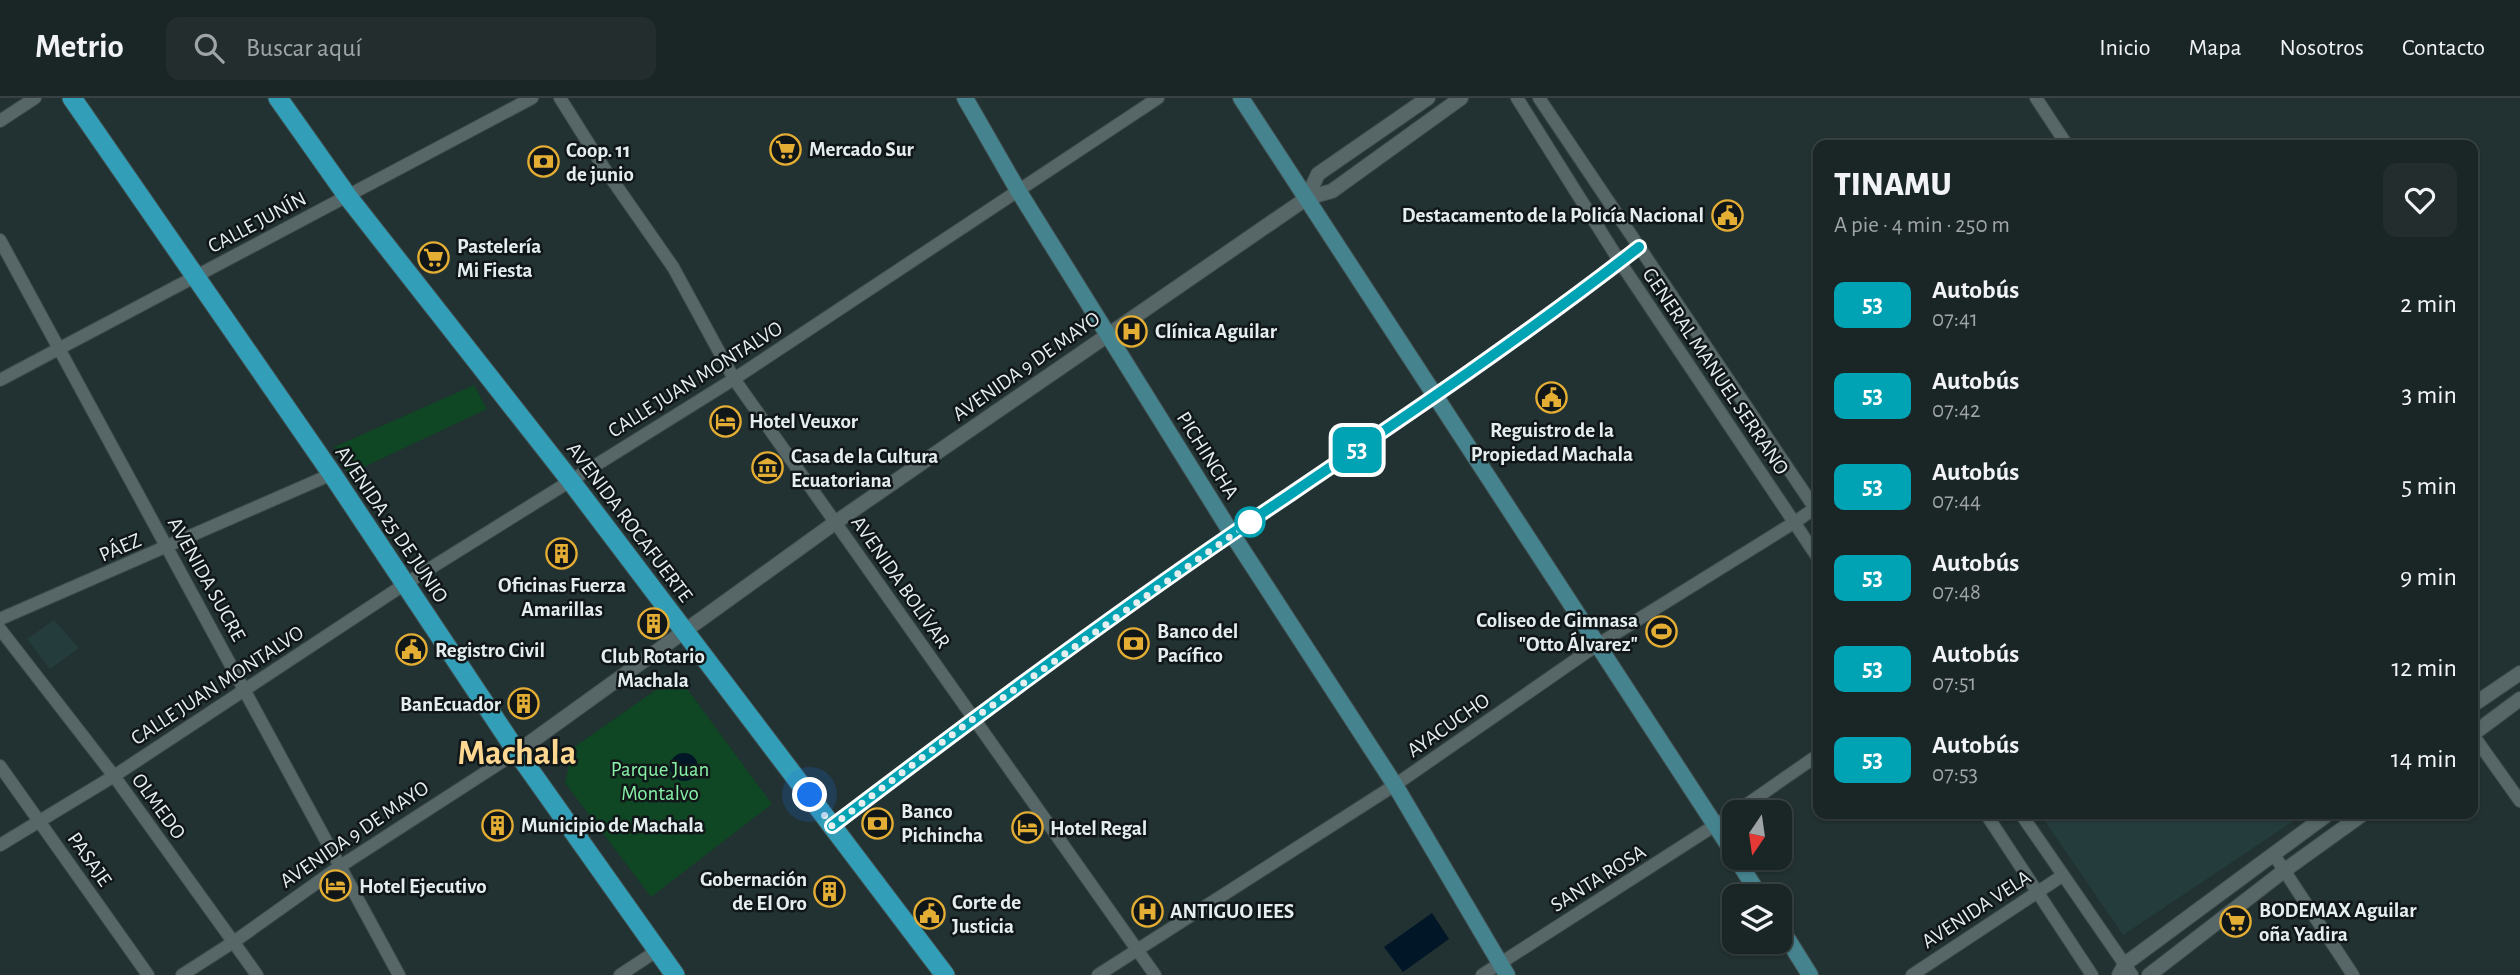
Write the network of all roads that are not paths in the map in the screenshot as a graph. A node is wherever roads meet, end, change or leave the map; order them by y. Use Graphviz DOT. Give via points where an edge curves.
graph roads {
  1 [pos="34,98"];
  2 [pos="72,98"];
  3 [pos="278,98"];
  4 [pos="532,98"];
  5 [pos="560,98"];
  6 [pos="965,98"];
  7 [pos="1158,98"];
  8 [pos="1241,98"];
  9 [pos="1428,98"];
  10 [pos="1461,98"];
  11 [pos="1517,98"];
  12 [pos="1539,98"];
  13 [pos="2036,98"];
  14 [pos="0,121"];
  15 [pos="2064,140"];
  16 [pos="1019,192"];
  17 [pos="348,197"];
  18 [pos="1307,198"];
  19 [pos="0,240"];
  20 [pos="1639,247"];
  21 [pos="1620,262"];
  22 [pos="194,278"];
  23 [pos="1109,335"];
  24 [pos="60,350"];
  25 [pos="734,379"];
  26 [pos="0,380"];
  27 [pos="1434,398"];
  28 [pos="332,474"];
  29 [pos="570,480"];
  30 [pos="1813,503"];
  31 [pos="1813,511"];
  32 [pos="836,522"];
  33 [pos="1795,522"];
  34 [pos="1232,534"];
  35 [pos="167,548"];
  36 [pos="1813,550"];
  37 [pos="405,584"];
  38 [pos="0,620"];
  39 [pos="0,629"];
  40 [pos="685,632"];
  41 [pos="1597,645"];
  42 [pos="2520,673"];
  43 [pos="246,691"];
  44 [pos="2520,699"];
  45 [pos="2478,702"];
  46 [pos="973,719"];
  47 [pos="2478,731"];
  48 [pos="2478,742"];
  49 [pos="517,752"];
  50 [pos="1813,758"];
  51 [pos="0,766"];
  52 [pos="114,776"];
  53 [pos="1395,785"];
  54 [pos="1754,800"];
  55 [pos="2520,801"];
  56 [pos="1989,819"];
  57 [pos="2024,819"];
  58 [pos="2321,819"];
  59 [pos="2356,819"];
  60 [pos="40,821"];
  61 [pos="1722,822"];
  62 [pos="832,826"];
  63 [pos="1716,826"];
  64 [pos="1722,835"];
  65 [pos="0,845"];
  66 [pos="2274,855"];
  67 [pos="340,867"];
  68 [pos="2285,870"];
  69 [pos="2062,876"];
  70 [pos="2038,892"];
  71 [pos="234,941"];
  72 [pos="1792,946"];
  73 [pos="657,950"];
  74 [pos="1139,951"];
  75 [pos="1503,969"];
  76 [pos="2125,971"];
  77 [pos="148,975"];
  78 [pos="182,975"];
  79 [pos="257,975"];
  80 [pos="399,975"];
  81 [pos="620,975"];
  82 [pos="675,975"];
  83 [pos="945,975"];
  84 [pos="1098,975"];
  85 [pos="1155,975"];
  86 [pos="1482,975"];
  87 [pos="1810,975"];
  88 [pos="1912,975"];
  89 [pos="2092,975"];
  90 [pos="2149,975"];
  91 [pos="2353,975"];
  1 -- 14 [label="street"];
  2 -- 22 [label="main road, AVENIDA 25 DE JUNIO"];
  3 -- 17 [label="main road, AVENIDA ROCAFUERTE"];
  4 -- 17 [label="street, CALLE JUNÍN"];
  5 -- 25 [label="street, AVENIDA BOLÍVAR" via="673,267"];
  6 -- 16 [label="main road, PICHINCHA"];
  7 -- 16 [label="street, CALLE JUAN MONTALVO"];
  8 -- 18 [label="main road"];
  9 -- 18 [label="street, AVENIDA 9 DE MAYO" via="1318,174"];
  10 -- 18 [label="street, AVENIDA 9 DE MAYO" via="1332,191"];
  11 -- 21 [label="street, GENERAL MANUEL SERRANO"];
  12 -- 20 [label="street, GENERAL MANUEL SERRANO"];
  13 -- 15 [label="street"];
  16 -- 23 [label="main road, PICHINCHA"];
  16 -- 25 [label="street, CALLE JUAN MONTALVO"];
  17 -- 22 [label="street, CALLE JUNÍN"];
  17 -- 29 [label="main road, AVENIDA ROCAFUERTE"];
  18 -- 23 [label="street, AVENIDA 9 DE MAYO"];
  18 -- 27 [label="main road"];
  19 -- 24 [label="street, AVENIDA SUCRE"];
  20 -- 21 [label="street"];
  20 -- 30 [label="street, GENERAL MANUEL SERRANO"];
  21 -- 27 [label="street"];
  21 -- 33 [label="street, GENERAL MANUEL SERRANO"];
  22 -- 24 [label="street, CALLE JUNÍN"];
  22 -- 28 [label="main road, AVENIDA 25 DE JUNIO"];
  23 -- 32 [label="street, AVENIDA 9 DE MAYO"];
  23 -- 34 [label="main road, PICHINCHA"];
  24 -- 26 [label="street, CALLE JUNÍN"];
  24 -- 35 [label="street, AVENIDA SUCRE"];
  25 -- 29 [label="street, CALLE JUAN MONTALVO"];
  25 -- 32 [label="street, AVENIDA BOLÍVAR"];
  27 -- 34 [label="street"];
  27 -- 41 [label="main road"];
  28 -- 35 [label="street, PÁEZ"];
  28 -- 37 [label="main road, AVENIDA 25 DE JUNIO"];
  29 -- 37 [label="street, CALLE JUAN MONTALVO"];
  29 -- 40 [label="main road, AVENIDA ROCAFUERTE"];
  31 -- 33 [label="street, AYACUCHO"];
  32 -- 40 [label="street, AVENIDA 9 DE MAYO"];
  32 -- 46 [label="street, AVENIDA BOLÍVAR"];
  33 -- 36 [label="street, GENERAL MANUEL SERRANO"];
  33 -- 41 [label="street, AYACUCHO"];
  34 -- 46 [label="street"];
  34 -- 53 [label="main road, PICHINCHA"];
  35 -- 38 [label="street, PÁEZ"];
  35 -- 43 [label="street, AVENIDA SUCRE"];
  37 -- 43 [label="street, CALLE JUAN MONTALVO"];
  37 -- 49 [label="main road, AVENIDA 25 DE JUNIO"];
  39 -- 52 [label="street, OLMEDO"];
  40 -- 49 [label="street, AVENIDA 9 DE MAYO"];
  40 -- 62 [label="main road, AVENIDA ROCAFUERTE"];
  41 -- 53 [label="street, AYACUCHO"];
  41 -- 63 [label="main road"];
  42 -- 45 [label="street"];
  43 -- 52 [label="street, CALLE JUAN MONTALVO"];
  43 -- 67 [label="street, AVENIDA SUCRE"];
  44 -- 47 [label="street"];
  46 -- 62 [label="street"];
  46 -- 74 [label="street, AVENIDA BOLÍVAR"];
  48 -- 55 [label="street"];
  49 -- 67 [label="street, AVENIDA 9 DE MAYO"];
  49 -- 73 [label="main road, AVENIDA 25 DE JUNIO"];
  50 -- 54 [label="street, SANTA ROSA"];
  51 -- 60 [label="street, PASAJE"];
  52 -- 60 [label="street, CALLE JUAN MONTALVO"];
  52 -- 71 [label="street, OLMEDO"];
  53 -- 74 [label="street, AYACUCHO"];
  53 -- 75 [label="main road, PICHINCHA"];
  56 -- 70 [label="street"];
  57 -- 69 [label="street"];
  58 -- 66 [label="street"];
  59 -- 68 [label="street"];
  60 -- 65 [label="street, CALLE JUAN MONTALVO"];
  60 -- 77 [label="street, PASAJE"];
  61 -- 63 [label="street, SANTA ROSA"];
  62 -- 83 [label="main road, AVENIDA ROCAFUERTE"];
  63 -- 64 [label="main road"];
  63 -- 75 [label="street, SANTA ROSA"];
  66 -- 68 [label="street"];
  66 -- 76 [label="street"];
  67 -- 71 [label="street, AVENIDA 9 DE MAYO"];
  67 -- 80 [label="street, AVENIDA SUCRE"];
  68 -- 90 [label="street"];
  68 -- 91 [label="street"];
  69 -- 70 [label="street, AVENIDA VELA"];
  69 -- 76 [label="street"];
  70 -- 88 [label="street, AVENIDA VELA"];
  70 -- 89 [label="street"];
  71 -- 78 [label="street, AVENIDA 9 DE MAYO"];
  71 -- 79 [label="street, OLMEDO"];
  72 -- 87 [label="main road"];
  73 -- 81 [label="street"];
  73 -- 82 [label="main road, AVENIDA 25 DE JUNIO"];
  74 -- 84 [label="street, AYACUCHO"];
  74 -- 85 [label="street, AVENIDA BOLÍVAR"];
  75 -- 86 [label="street, SANTA ROSA"];
}
